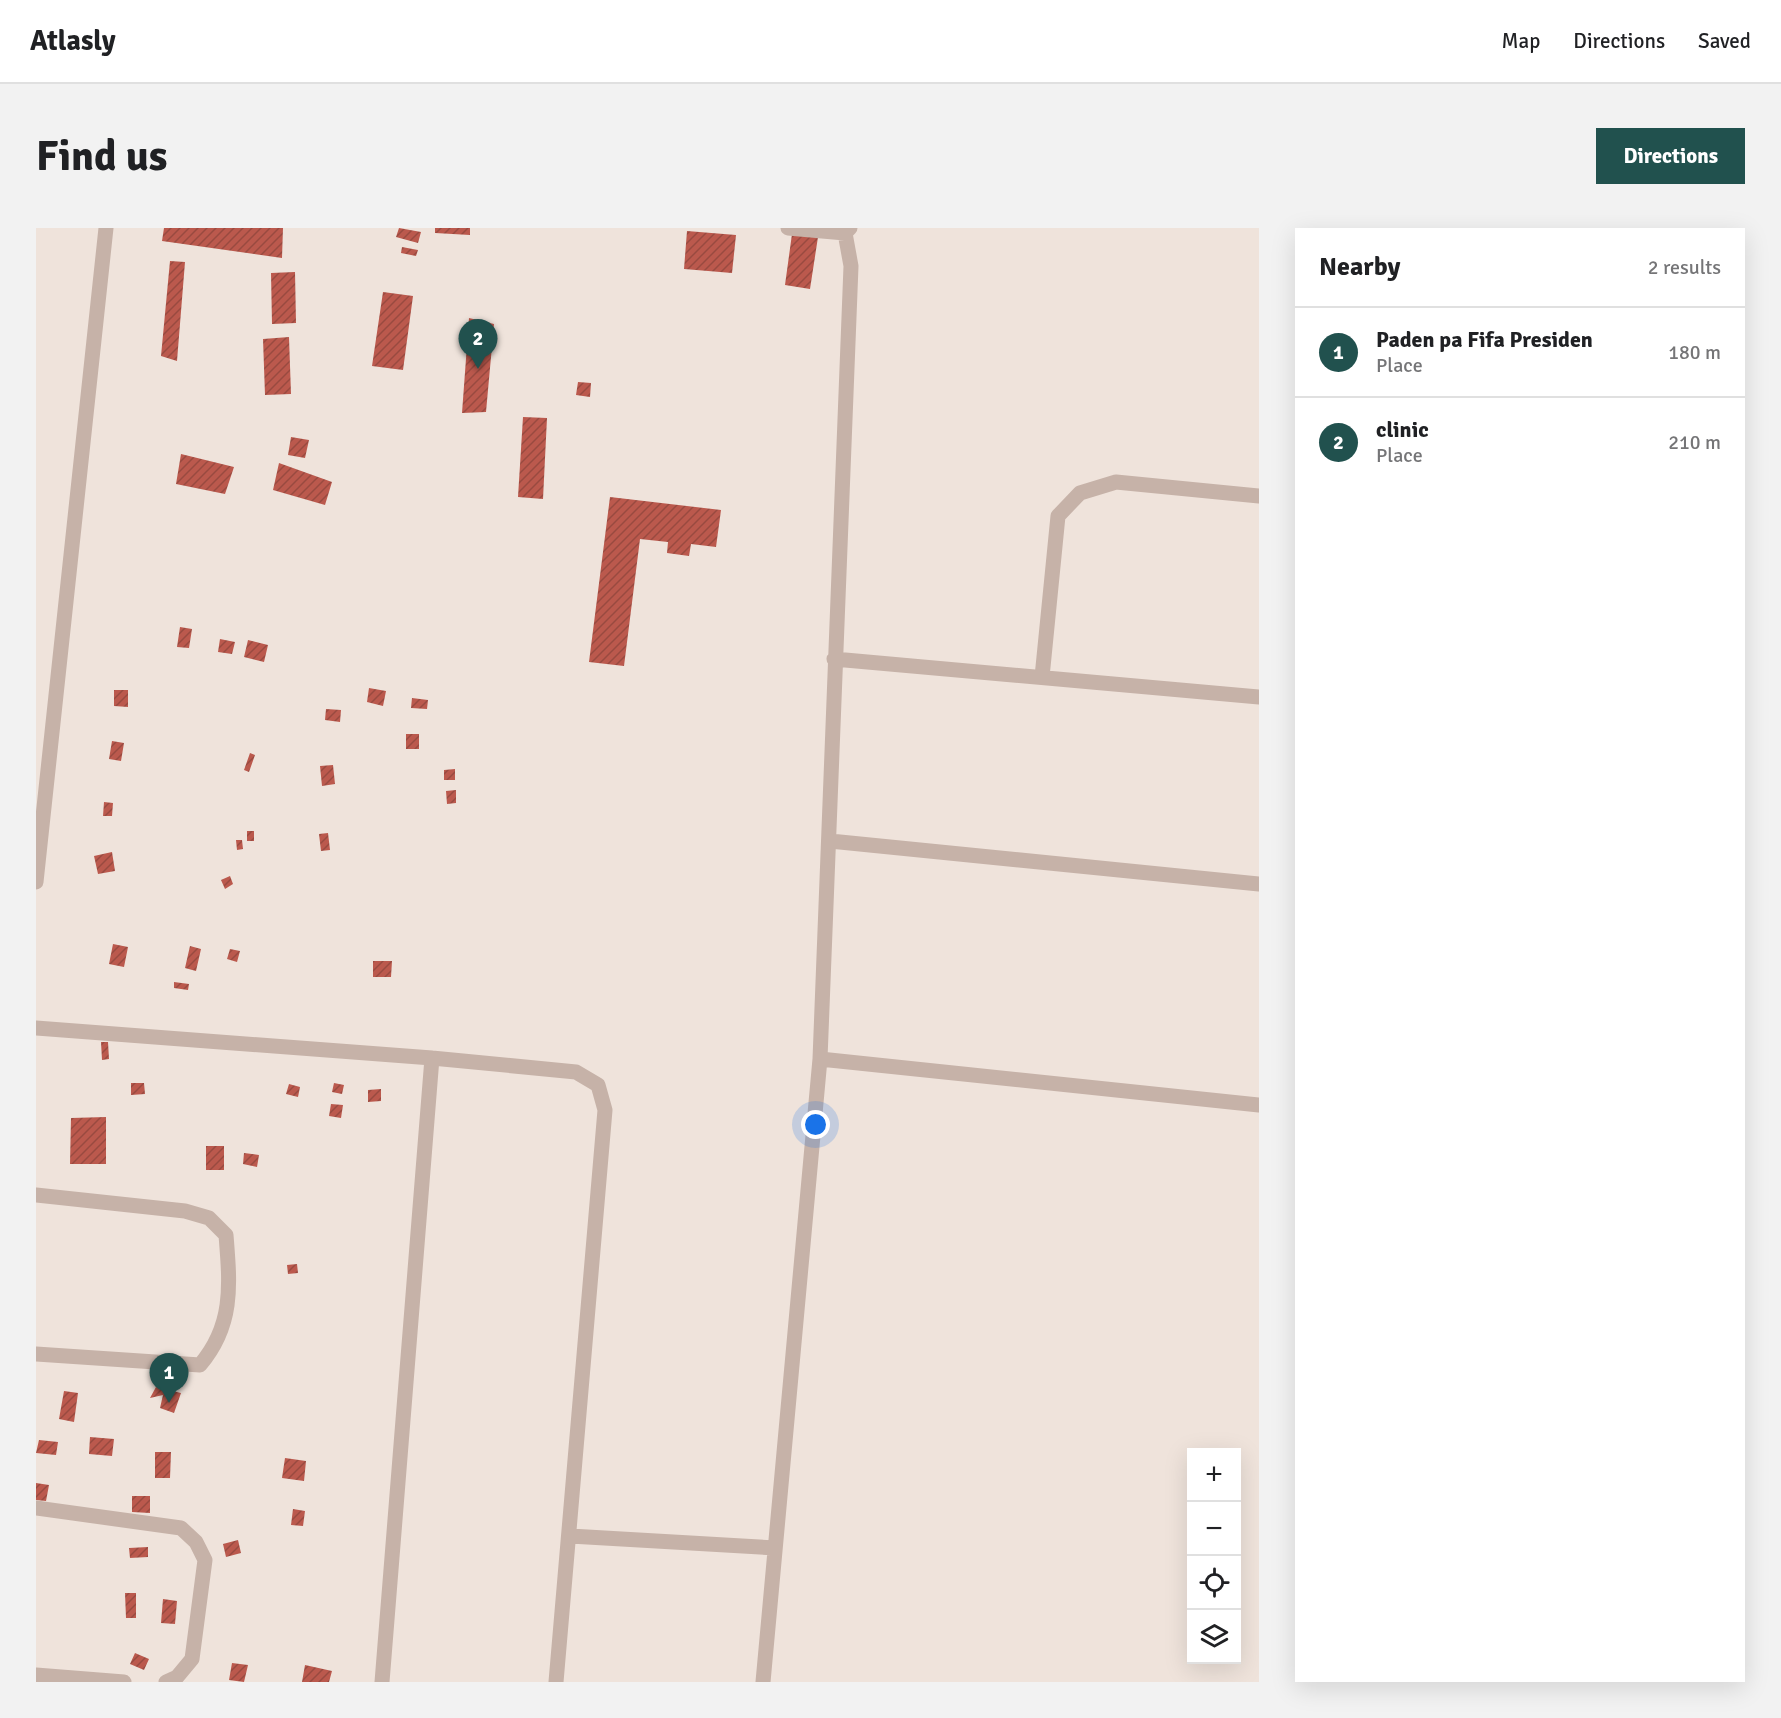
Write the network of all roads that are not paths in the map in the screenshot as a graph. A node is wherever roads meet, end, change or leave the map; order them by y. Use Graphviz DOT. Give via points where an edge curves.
graph roads {
  1 [pos="106,228"];
  2 [pos="788,228"];
  3 [pos="847,231"];
  4 [pos="1259,496"];
  5 [pos="834,659"];
  6 [pos="1042,677"];
  7 [pos="1259,697"];
  8 [pos="830,841"];
  9 [pos="36,882"];
  10 [pos="1259,884"];
  11 [pos="36,1028"];
  12 [pos="432,1058"];
  13 [pos="820,1059"];
  14 [pos="1259,1105"];
  15 [pos="36,1195"];
  16 [pos="36,1354"];
  17 [pos="36,1508"];
  18 [pos="570,1536"];
  19 [pos="775,1548"];
  20 [pos="36,1675"];
  21 [pos="124,1682"];
  22 [pos="166,1682"];
  23 [pos="382,1682"];
  24 [pos="556,1682"];
  25 [pos="763,1682"];
  1 -- 9 [label="street"];
  2 -- 3 [label="street"];
  3 -- 5 [label="street" via="851,266"];
  4 -- 6 [label="street" via="1116,482 1080,493 1058,516"];
  5 -- 6 [label="street"];
  5 -- 8 [label="street"];
  6 -- 7 [label="street"];
  8 -- 10 [label="street"];
  8 -- 13 [label="street"];
  11 -- 12 [label="street"];
  12 -- 18 [label="street" via="576,1072 598,1085 605,1110"];
  12 -- 23 [label="street"];
  13 -- 14 [label="street"];
  13 -- 19 [label="street"];
  15 -- 16 [label="street" via="185,1211 209,1218 226,1235 230,1276 224,1325 215,1348 200,1365"];
  17 -- 22 [label="street" via="181,1528 196,1542 205,1560 192,1659 177,1677"];
  18 -- 19 [label="street"];
  18 -- 24 [label="street"];
  19 -- 25 [label="street"];
  20 -- 21 [label="street"];
}
